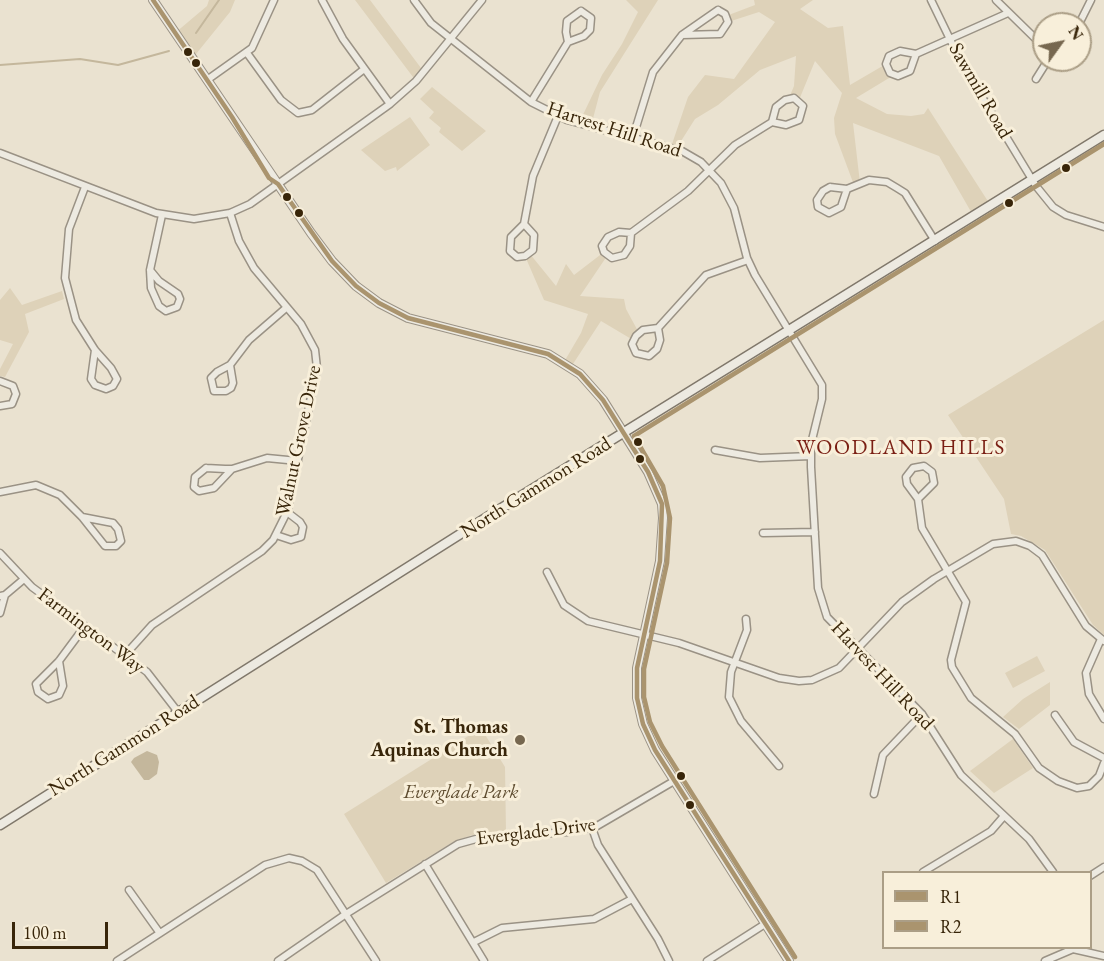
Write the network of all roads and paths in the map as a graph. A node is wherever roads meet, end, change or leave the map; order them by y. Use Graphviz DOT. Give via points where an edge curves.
graph roads {
  1 [pos="153,0"];
  2 [pos="274,0"];
  3 [pos="322,0"];
  4 [pos="414,0"];
  5 [pos="482,0"];
  6 [pos="931,0"];
  7 [pos="996,0"];
  8 [pos="1008,13"];
  9 [pos="682,34"];
  10 [pos="1032,36"];
  11 [pos="452,39"];
  12 [pos="949,40"];
  13 [pos="568,42"];
  14 [pos="247,53"];
  15 [pos="916,54"];
  16 [pos="363,70"];
  17 [pos="1040,72"];
  18 [pos="1036,79"];
  19 [pos="207,81"];
  20 [pos="531,102"];
  21 [pos="390,104"];
  22 [pos="558,116"];
  23 [pos="772,122"];
  24 [pos="1104,135"];
  25 [pos="633,137"];
  26 [pos="0,153"];
  27 [pos="710,170"];
  28 [pos="1032,180"];
  29 [pos="278,184"];
  30 [pos="85,187"];
  31 [pos="847,189"];
  32 [pos="230,213"];
  33 [pos="162,215"];
  34 [pos="524,224"];
  35 [pos="1104,227"];
  36 [pos="631,233"];
  37 [pos="935,240"];
  38 [pos="748,260"];
  39 [pos="150,270"];
  40 [pos="286,308"];
  41 [pos="658,328"];
  42 [pos="790,331"];
  43 [pos="95,350"];
  44 [pos="230,365"];
  45 [pos="0,381"];
  46 [pos="0,406"];
  47 [pos="624,433"];
  48 [pos="715,450"];
  49 [pos="811,456"];
  50 [pos="298,460"];
  51 [pos="232,469"];
  52 [pos="0,492"];
  53 [pos="918,499"];
  54 [pos="287,512"];
  55 [pos="82,517"];
  56 [pos="814,532"];
  57 [pos="763,533"];
  58 [pos="276,535"];
  59 [pos="0,553"];
  60 [pos="948,571"];
  61 [pos="547,572"];
  62 [pos="24,579"];
  63 [pos="3,596"];
  64 [pos="0,613"];
  65 [pos="746,619"];
  66 [pos="85,626"];
  67 [pos="643,635"];
  68 [pos="1102,640"];
  69 [pos="857,650"];
  70 [pos="125,655"];
  71 [pos="59,661"];
  72 [pos="735,663"];
  73 [pos="178,712"];
  74 [pos="922,714"];
  75 [pos="1055,714"];
  76 [pos="1104,719"];
  77 [pos="1104,758"];
  78 [pos="1104,763"];
  79 [pos="779,766"];
  80 [pos="674,781"];
  81 [pos="874,794"];
  82 [pos="1004,816"];
  83 [pos="0,825"];
  84 [pos="592,828"];
  85 [pos="425,864"];
  86 [pos="926,871"];
  87 [pos="1052,871"];
  88 [pos="129,890"];
  89 [pos="632,899"];
  90 [pos="346,914"];
  91 [pos="765,924"];
  92 [pos="159,932"];
  93 [pos="474,942"];
  94 [pos="1073,949"];
  95 [pos="1085,949"];
  96 [pos="1104,956"];
  97 [pos="117,961"];
  98 [pos="278,961"];
  99 [pos="376,961"];
  100 [pos="484,961"];
  101 [pos="669,961"];
  102 [pos="706,961"];
  103 [pos="789,961"];
  104 [pos="1045,961"];
  1 -- 19 [label="street"];
  2 -- 14 [label="street" via="257,41"];
  3 -- 16 [label="street"];
  4 -- 11 [label="street, Harvest Hill Road" via="430,23"];
  5 -- 11 [label="street"];
  6 -- 12 [label="street, Sawmill Road"];
  7 -- 8 [label="street"];
  8 -- 10 [label="street"];
  8 -- 12 [label="street"];
  9 -- 9 [label="street" via="718,10 728,18 728,26 716,36"];
  9 -- 25 [label="street" via="654,72"];
  11 -- 20 [label="street, Harvest Hill Road"];
  11 -- 21 [label="street"];
  12 -- 15 [label="street"];
  12 -- 28 [label="street, Sawmill Road"];
  13 -- 13 [label="street" via="590,30 592,22 585,13 573,14 567,21"];
  13 -- 20 [label="street"];
  14 -- 16 [label="street" via="281,100 298,112 312,110"];
  14 -- 19 [label="street"];
  15 -- 15 [label="street" via="892,54 887,59 887,70 898,76 907,73"];
  16 -- 21 [label="street"];
  17 -- 18 [label="street"];
  19 -- 29 [label="street" via="269,178"];
  20 -- 22 [label="street, Harvest Hill Road"];
  21 -- 29 [label="street"];
  22 -- 25 [label="street, Harvest Hill Road"];
  22 -- 34 [label="street" via="533,176"];
  23 -- 23 [label="street" via="791,125 802,116 803,106 794,98 785,100 776,107"];
  23 -- 27 [label="street" via="735,145"];
  24 -- 28 [label="main road, North Gammon Road"];
  25 -- 27 [label="street, Harvest Hill Road" via="682,151"];
  26 -- 30 [label="street"];
  27 -- 36 [label="street" via="688,192"];
  27 -- 38 [label="street, Harvest Hill Road" via="731,198"];
  28 -- 35 [label="street, Sawmill Road" via="1056,209"];
  28 -- 37 [label="main road, North Gammon Road"];
  29 -- 32 [label="street"];
  29 -- 47 [label="street" via="332,261 370,297 419,322 528,347 557,358 588,382"];
  30 -- 33 [label="street"];
  30 -- 43 [label="street" via="69,229 65,278 76,320"];
  31 -- 31 [label="street" via="830,187 822,191 818,207 829,213 837,210"];
  31 -- 37 [label="street" via="870,180 887,182 905,194"];
  32 -- 33 [label="street" via="194,219"];
  32 -- 40 [label="street, Walnut Grove Drive" via="254,268"];
  33 -- 39 [label="street"];
  34 -- 34 [label="street" via="511,237 510,251 517,257 533,250 534,235"];
  36 -- 36 [label="street" via="619,232 608,237 602,246 604,252 612,258 624,255"];
  37 -- 42 [label="main road, North Gammon Road"];
  38 -- 41 [label="street" via="706,275"];
  38 -- 42 [label="street, Harvest Hill Road"];
  39 -- 39 [label="street" via="151,288 159,306 166,311 177,307 178,294"];
  40 -- 44 [label="street" via="249,340"];
  40 -- 50 [label="street, Walnut Grove Drive" via="307,333 317,361"];
  41 -- 41 [label="street" via="636,336 632,344 636,353 648,356 657,349"];
  42 -- 47 [label="main road, North Gammon Road"];
  42 -- 49 [label="street, Harvest Hill Road" via="822,385"];
  43 -- 43 [label="street" via="91,379 106,389 117,379"];
  44 -- 44 [label="street" via="210,378 214,391 231,388"];
  45 -- 46 [label="street" via="13,386 16,394 12,404"];
  47 -- 67 [label="street" via="656,489 663,518 660,561"];
  47 -- 73 [label="main road, North Gammon Road"];
  48 -- 49 [label="street" via="753,457"];
  49 -- 56 [label="street, Harvest Hill Road"];
  50 -- 51 [label="street" via="267,458"];
  50 -- 54 [label="street, Walnut Grove Drive"];
  51 -- 51 [label="street" via="202,470 195,477 195,487 201,491 214,488"];
  52 -- 55 [label="street" via="36,485 60,495"];
  53 -- 53 [label="street" via="934,483 932,472 924,466 913,468 906,477"];
  53 -- 60 [label="street" via="922,528"];
  54 -- 58 [label="street, Walnut Grove Drive"];
  54 -- 58 [label="street" via="300,522 302,537 291,540"];
  55 -- 55 [label="street" via="105,546 116,546 121,541 113,523"];
  56 -- 57 [label="street"];
  56 -- 69 [label="street, Harvest Hill Road" via="821,603 836,628"];
  58 -- 70 [label="street, Walnut Grove Drive" via="247,563 153,625"];
  59 -- 62 [label="street, Farmington Way"];
  60 -- 68 [label="street" via="993,544 1016,541 1030,546 1042,555 1086,626"];
  60 -- 69 [label="street" via="908,597"];
  60 -- 78 [label="street" via="964,596 966,607 951,660 971,698 1015,734 1039,768 1058,781 1077,788 1089,786"];
  61 -- 67 [label="street" via="559,597 579,616"];
  62 -- 63 [label="street"];
  62 -- 66 [label="street, Farmington Way"];
  63 -- 64 [label="street"];
  65 -- 72 [label="street" via="747,630"];
  66 -- 70 [label="street, Farmington Way"];
  66 -- 71 [label="street"];
  67 -- 72 [label="street"];
  67 -- 80 [label="street" via="636,682 641,713 651,743"];
  68 -- 76 [label="street" via="1086,673 1089,694"];
  69 -- 72 [label="street" via="832,672 812,680 779,678"];
  69 -- 74 [label="street, Harvest Hill Road"];
  70 -- 73 [label="street, Farmington Way" via="156,681"];
  71 -- 71 [label="street" via="36,684 38,692 48,699 59,695 63,687"];
  72 -- 79 [label="street" via="728,691 732,709"];
  73 -- 83 [label="main road, North Gammon Road"];
  74 -- 81 [label="street" via="884,755"];
  74 -- 82 [label="street, Harvest Hill Road" via="961,775"];
  75 -- 77 [label="street" via="1074,742"];
  80 -- 84 [label="street, Everglade Drive" via="619,816"];
  80 -- 91 [label="street"];
  82 -- 86 [label="street" via="990,831"];
  82 -- 87 [label="street, Harvest Hill Road" via="1029,839"];
  84 -- 85 [label="street, Everglade Drive" via="476,839 458,844"];
  84 -- 89 [label="street" via="598,845"];
  85 -- 90 [label="street, Everglade Drive"];
  85 -- 93 [label="street"];
  88 -- 92 [label="street"];
  89 -- 93 [label="street" via="594,919 502,928"];
  89 -- 101 [label="street"];
  90 -- 92 [label="street" via="317,870 302,861 283,858 265,865"];
  90 -- 98 [label="street, Everglade Drive"];
  90 -- 99 [label="street"];
  91 -- 102 [label="street"];
  91 -- 103 [label="street"];
  92 -- 97 [label="street"];
  93 -- 100 [label="street"];
  94 -- 104 [label="street"];
  95 -- 96 [label="street"];
}
